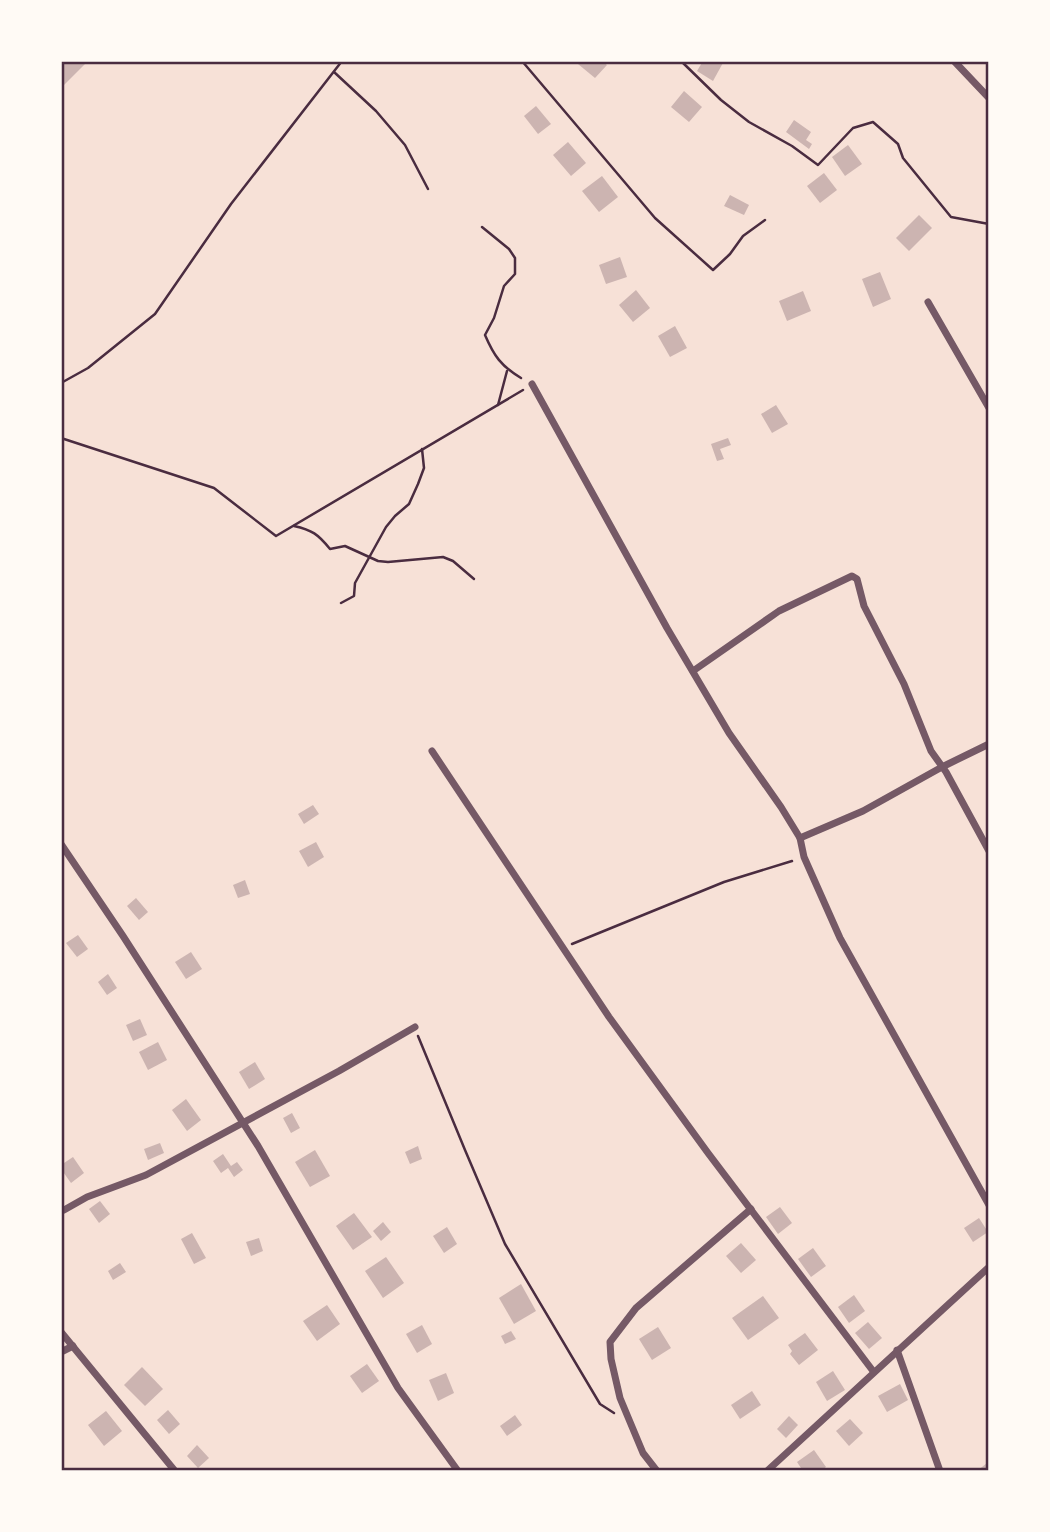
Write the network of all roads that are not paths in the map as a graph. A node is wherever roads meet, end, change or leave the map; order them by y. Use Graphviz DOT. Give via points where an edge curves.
graph roads {
  1 [pos="954,61"];
  2 [pos="989,98"];
  3 [pos="928,302"];
  4 [pos="532,384"];
  5 [pos="989,408"];
  6 [pos="692,671"];
  7 [pos="989,744"];
  8 [pos="432,751"];
  9 [pos="942,767"];
  10 [pos="800,838"];
  11 [pos="61,844"];
  12 [pos="989,851"];
  13 [pos="415,1027"];
  14 [pos="243,1123"];
  15 [pos="989,1205"];
  16 [pos="751,1209"];
  17 [pos="64,1210"];
  18 [pos="989,1267"];
  19 [pos="61,1332"];
  20 [pos="73,1346"];
  21 [pos="897,1350"];
  22 [pos="61,1352"];
  23 [pos="873,1371"];
  24 [pos="175,1471"];
  25 [pos="457,1471"];
  26 [pos="657,1471"];
  27 [pos="767,1471"];
  28 [pos="940,1471"];
  1 -- 2 [label="street"];
  3 -- 5 [label="street"];
  4 -- 6 [label="street"];
  6 -- 9 [label="street" via="779,611 852,576"];
  6 -- 10 [label="street"];
  7 -- 9 [label="street"];
  8 -- 16 [label="street" via="609,1017"];
  9 -- 10 [label="street" via="863,811"];
  9 -- 12 [label="street"];
  10 -- 15 [label="street" via="804,857 841,938"];
  11 -- 14 [label="street"];
  13 -- 14 [label="street"];
  14 -- 17 [label="street" via="146,1175"];
  14 -- 25 [label="street" via="398,1388"];
  16 -- 23 [label="street"];
  16 -- 26 [label="street" via="636,1308 610,1342 620,1398 643,1453"];
  18 -- 21 [label="street"];
  19 -- 20 [label="street"];
  20 -- 22 [label="street"];
  20 -- 24 [label="street"];
  21 -- 23 [label="street"];
  21 -- 28 [label="street"];
  23 -- 27 [label="street"];
}
